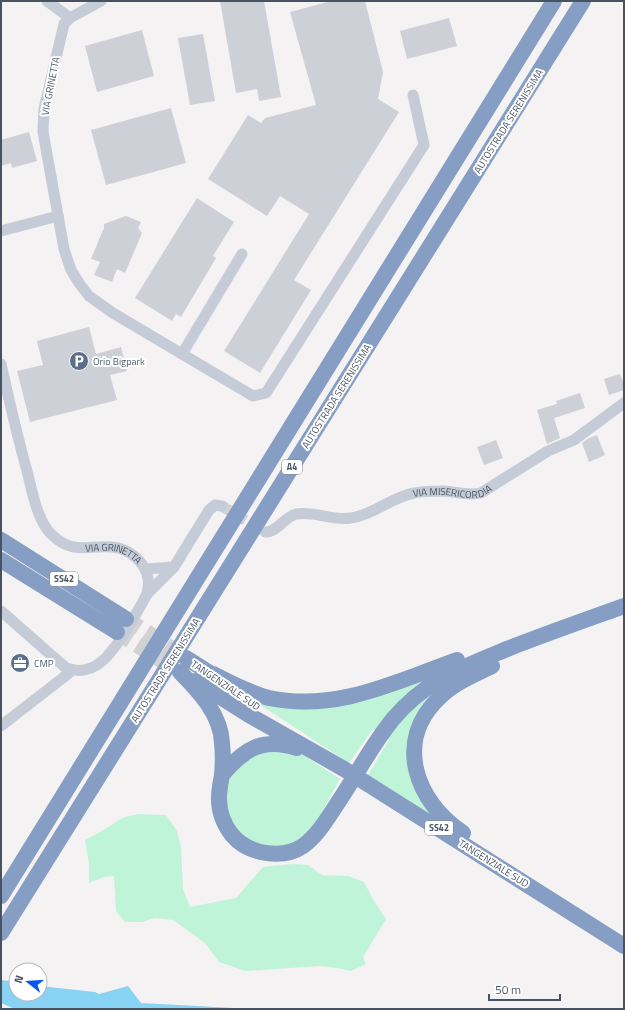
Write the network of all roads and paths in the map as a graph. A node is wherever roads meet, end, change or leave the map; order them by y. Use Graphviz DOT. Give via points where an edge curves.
graph roads {
  1 [pos="47,1"];
  2 [pos="101,1"];
  3 [pos="554,1"];
  4 [pos="583,1"];
  5 [pos="70,18"];
  6 [pos="413,95"];
  7 [pos="58,216"];
  8 [pos="1,232"];
  9 [pos="242,254"];
  10 [pos="182,354"];
  11 [pos="1,364"];
  12 [pos="624,403"];
  13 [pos="222,506"];
  14 [pos="265,532"];
  15 [pos="1,540"];
  16 [pos="1,560"];
  17 [pos="174,567"];
  18 [pos="145,569"];
  19 [pos="147,594"];
  20 [pos="624,606"];
  21 [pos="1,611"];
  22 [pos="531,639"];
  23 [pos="183,665"];
  24 [pos="72,670"];
  25 [pos="213,674"];
  26 [pos="1,726"];
  27 [pos="344,769"];
  28 [pos="222,775"];
  29 [pos="534,888"];
  30 [pos="1,896"];
  31 [pos="1,933"];
  32 [pos="624,946"];
  1 -- 5 [label="street"];
  2 -- 5 [label="street"];
  3 -- 30 [label="highway, AUTOSTRADA SERENISSIMA / A4"];
  4 -- 31 [label="highway, AUTOSTRADA SERENISSIMA / A4"];
  5 -- 7 [label="street, VIA GRINETTA" via="64,24 44,109 43,132"];
  6 -- 10 [label="street, VIA GRINETTA" via="424,145 266,393 253,396"];
  7 -- 8 [label="street"];
  7 -- 10 [label="street, VIA GRINETTA" via="71,270 90,296 113,313"];
  9 -- 10 [label="street"];
  11 -- 18 [label="street, VIA GRINETTA" via="30,485 44,526 62,543 74,548 122,549 131,554"];
  12 -- 14 [label="street, VIA MISERICORDIA" via="574,440 548,451 481,493 416,492 352,518 292,515 272,531"];
  13 -- 17 [label="street" via="215,506 209,510"];
  15 -- 16 [label="highway, SS42" via="122,625"];
  17 -- 18 [label="street"];
  17 -- 19 [label="street"];
  18 -- 19 [label="street, VIA GRINETTA" via="148,578"];
  19 -- 24 [label="street" via="113,651 91,668"];
  20 -- 22 [label="highway"];
  21 -- 24 [label="street" via="66,668"];
  22 -- 25 [label="highway" via="514,638 398,682 362,694 329,701 306,702 268,698 248,692"];
  22 -- 28 [label="highway" via="455,670 430,684 412,699 378,739 314,836 290,852 277,854 256,851 233,836 225,825 219,803"];
  22 -- 29 [label="highway" via="520,656 473,675 439,697 419,726 414,761 422,787 440,814 455,828 512,866"];
  23 -- 25 [label="highway, TANGENZIALE SUD / SS42"];
  23 -- 27 [label="highway, TANGENZIALE SUD / SS42" via="249,715"];
  23 -- 28 [label="highway" via="216,721 222,742"];
  24 -- 26 [label="street"];
  25 -- 27 [label="highway, TANGENZIALE SUD / SS42"];
  27 -- 28 [label="highway" via="297,748 271,744 257,746 240,756"];
  27 -- 29 [label="highway, TANGENZIALE SUD / SS42"];
  29 -- 32 [label="highway, TANGENZIALE SUD / SS42"];
}
